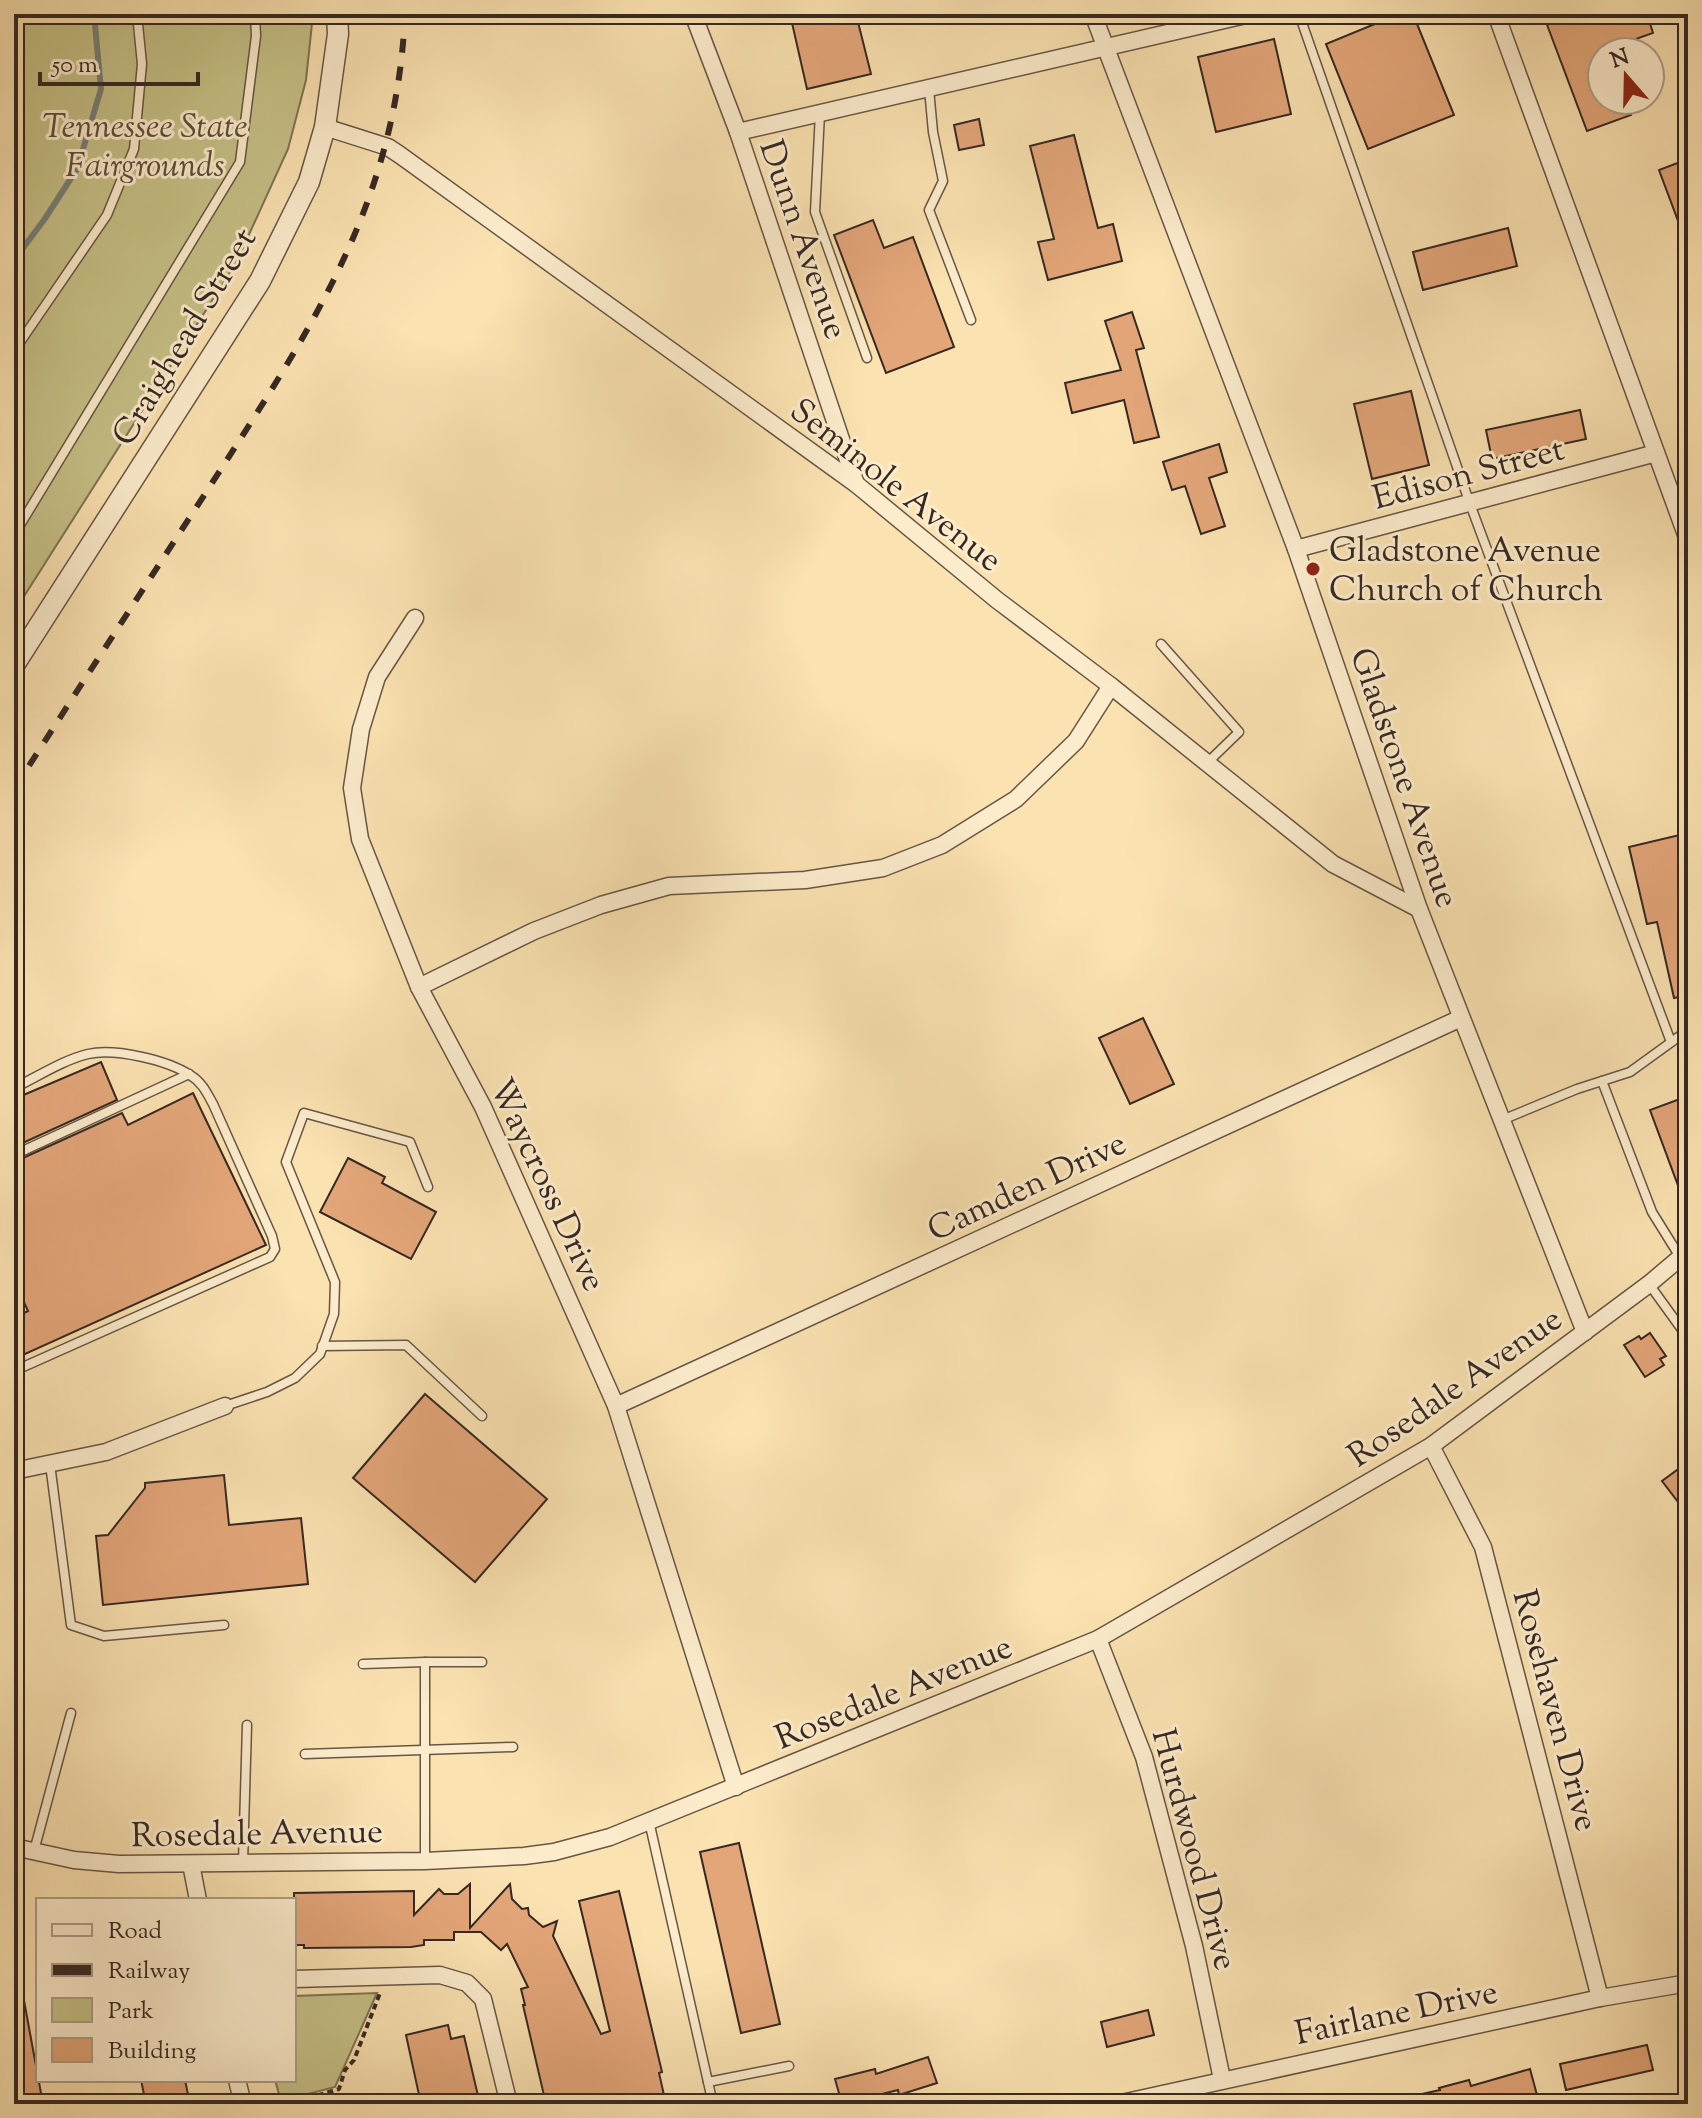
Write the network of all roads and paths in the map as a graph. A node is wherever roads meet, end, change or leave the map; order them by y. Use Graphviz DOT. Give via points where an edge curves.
graph roads {
  1 [pos="137,14"];
  2 [pos="255,14"];
  3 [pos="337,14"];
  4 [pos="693,14"];
  5 [pos="1093,14"];
  6 [pos="1250,14"];
  7 [pos="1299,14"];
  8 [pos="1496,14"];
  9 [pos="1105,47"];
  10 [pos="929,88"];
  11 [pos="820,112"];
  12 [pos="325,127"];
  13 [pos="738,132"];
  14 [pos="971,320"];
  15 [pos="14,351"];
  16 [pos="867,358"];
  17 [pos="1656,453"];
  18 [pos="856,484"];
  19 [pos="1470,504"];
  20 [pos="14,535"];
  21 [pos="1688,540"];
  22 [pos="1296,549"];
  23 [pos="415,618"];
  24 [pos="1161,644"];
  25 [pos="14,665"];
  26 [pos="1111,686"];
  27 [pos="1207,763"];
  28 [pos="1419,909"];
  29 [pos="419,987"];
  30 [pos="1461,1018"];
  31 [pos="1688,1030"];
  32 [pos="1671,1042"];
  33 [pos="189,1074"];
  34 [pos="1602,1081"];
  35 [pos="14,1088"];
  36 [pos="1502,1121"];
  37 [pos="14,1155"];
  38 [pos="428,1187"];
  39 [pos="1684,1254"];
  40 [pos="1649,1284"];
  41 [pos="1585,1332"];
  42 [pos="1688,1338"];
  43 [pos="322,1346"];
  44 [pos="14,1371"];
  45 [pos="225,1406"];
  46 [pos="616,1406"];
  47 [pos="482,1416"];
  48 [pos="1431,1446"];
  49 [pos="50,1463"];
  50 [pos="14,1471"];
  51 [pos="224,1625"];
  52 [pos="1098,1639"];
  53 [pos="425,1662"];
  54 [pos="482,1662"];
  55 [pos="363,1664"];
  56 [pos="71,1713"];
  57 [pos="247,1725"];
  58 [pos="513,1747"];
  59 [pos="425,1750"];
  60 [pos="305,1754"];
  61 [pos="736,1787"];
  62 [pos="649,1821"];
  63 [pos="14,1847"];
  64 [pos="34,1851"];
  65 [pos="425,1861"];
  66 [pos="243,1862"];
  67 [pos="191,1864"];
  68 [pos="198,1898"];
  69 [pos="387,1976"];
  70 [pos="296,1979"];
  71 [pos="1688,1983"];
  72 [pos="1600,1998"];
  73 [pos="789,2066"];
  74 [pos="1222,2079"];
  75 [pos="238,2082"];
  76 [pos="708,2082"];
  77 [pos="243,2104"];
  78 [pos="289,2104"];
  79 [pos="509,2104"];
  80 [pos="713,2104"];
  81 [pos="1117,2104"];
  1 -- 15 [label="lane" via="142,64 134,149 107,215"];
  2 -- 20 [label="lane" via="240,162"];
  3 -- 12 [label="street, Craighead Street"];
  4 -- 13 [label="street, Dunn Avenue"];
  5 -- 9 [label="street, Gladstone Avenue"];
  6 -- 9 [label="street"];
  7 -- 19 [label="lane"];
  8 -- 17 [label="street"];
  9 -- 10 [label="street"];
  9 -- 22 [label="street, Gladstone Avenue"];
  10 -- 11 [label="street"];
  10 -- 14 [label="lane" via="943,181 929,210"];
  11 -- 13 [label="street"];
  11 -- 16 [label="lane" via="815,212"];
  12 -- 18 [label="street, Seminole Avenue" via="388,147"];
  12 -- 25 [label="street, Craighead Street" via="309,182 260,281"];
  13 -- 18 [label="street, Dunn Avenue"];
  17 -- 19 [label="street, Edison Street"];
  17 -- 21 [label="street"];
  18 -- 26 [label="street, Seminole Avenue"];
  19 -- 22 [label="street, Edison Street"];
  19 -- 32 [label="lane"];
  22 -- 28 [label="street, Gladstone Avenue"];
  23 -- 29 [label="street, Waycross Drive" via="377,677 361,729 352,788 360,839"];
  24 -- 27 [label="lane" via="1239,732"];
  26 -- 27 [label="street, Seminole Avenue"];
  26 -- 29 [label="street" via="1076,741 1016,799 942,845 883,868 805,880 669,886 534,931"];
  27 -- 28 [label="street, Seminole Avenue" via="1333,864"];
  28 -- 30 [label="street, Gladstone Avenue"];
  29 -- 46 [label="street, Waycross Drive" via="483,1107"];
  30 -- 36 [label="street, Gladstone Avenue"];
  30 -- 46 [label="street, Camden Drive"];
  31 -- 32 [label="lane"];
  32 -- 34 [label="lane" via="1630,1072"];
  33 -- 35 [label="lane" via="152,1060 106,1052 85,1055"];
  33 -- 37 [label="lane"];
  33 -- 44 [label="lane" via="203,1085 275,1249 270,1257"];
  34 -- 36 [label="lane"];
  34 -- 39 [label="lane" via="1652,1212"];
  36 -- 41 [label="street, Gladstone Avenue"];
  38 -- 43 [label="lane" via="410,1142 304,1113 286,1162 335,1282 334,1314"];
  39 -- 40 [label="street, Rosedale Avenue"];
  40 -- 41 [label="street, Rosedale Avenue"];
  40 -- 42 [label="lane"];
  41 -- 48 [label="street, Rosedale Avenue"];
  43 -- 45 [label="lane" via="295,1378"];
  43 -- 47 [label="lane" via="406,1345"];
  45 -- 49 [label="street" via="106,1452"];
  46 -- 61 [label="street, Waycross Drive"];
  48 -- 52 [label="street, Rosedale Avenue"];
  48 -- 72 [label="street, Rosehaven Drive" via="1483,1547"];
  49 -- 50 [label="street"];
  49 -- 51 [label="lane" via="71,1625 104,1636"];
  52 -- 61 [label="street, Rosedale Avenue"];
  52 -- 74 [label="street, Hurdwood Drive" via="1144,1757 1194,1946"];
  53 -- 54 [label="lane"];
  53 -- 55 [label="lane"];
  53 -- 59 [label="lane"];
  56 -- 64 [label="lane"];
  57 -- 66 [label="lane"];
  58 -- 59 [label="lane"];
  59 -- 60 [label="lane"];
  59 -- 65 [label="lane"];
  61 -- 62 [label="street, Rosedale Avenue"];
  62 -- 65 [label="street, Rosedale Avenue" via="554,1852"];
  62 -- 76 [label="lane"];
  63 -- 64 [label="street, Rosedale Avenue"];
  64 -- 67 [label="street, Rosedale Avenue" via="98,1863"];
  65 -- 66 [label="street, Rosedale Avenue"];
  66 -- 67 [label="street, Rosedale Avenue"];
  67 -- 68 [label="street"];
  69 -- 70 [label="street"];
  69 -- 78 [label="path" via="339,2089"];
  69 -- 79 [label="street" via="452,1977 474,1987 487,2010"];
  71 -- 72 [label="street, Fairlane Drive"];
  72 -- 74 [label="street, Fairlane Drive"];
  73 -- 76 [label="lane"];
  74 -- 81 [label="street, Fairlane Drive"];
  75 -- 77 [label="street"];
  76 -- 80 [label="lane"];
}
